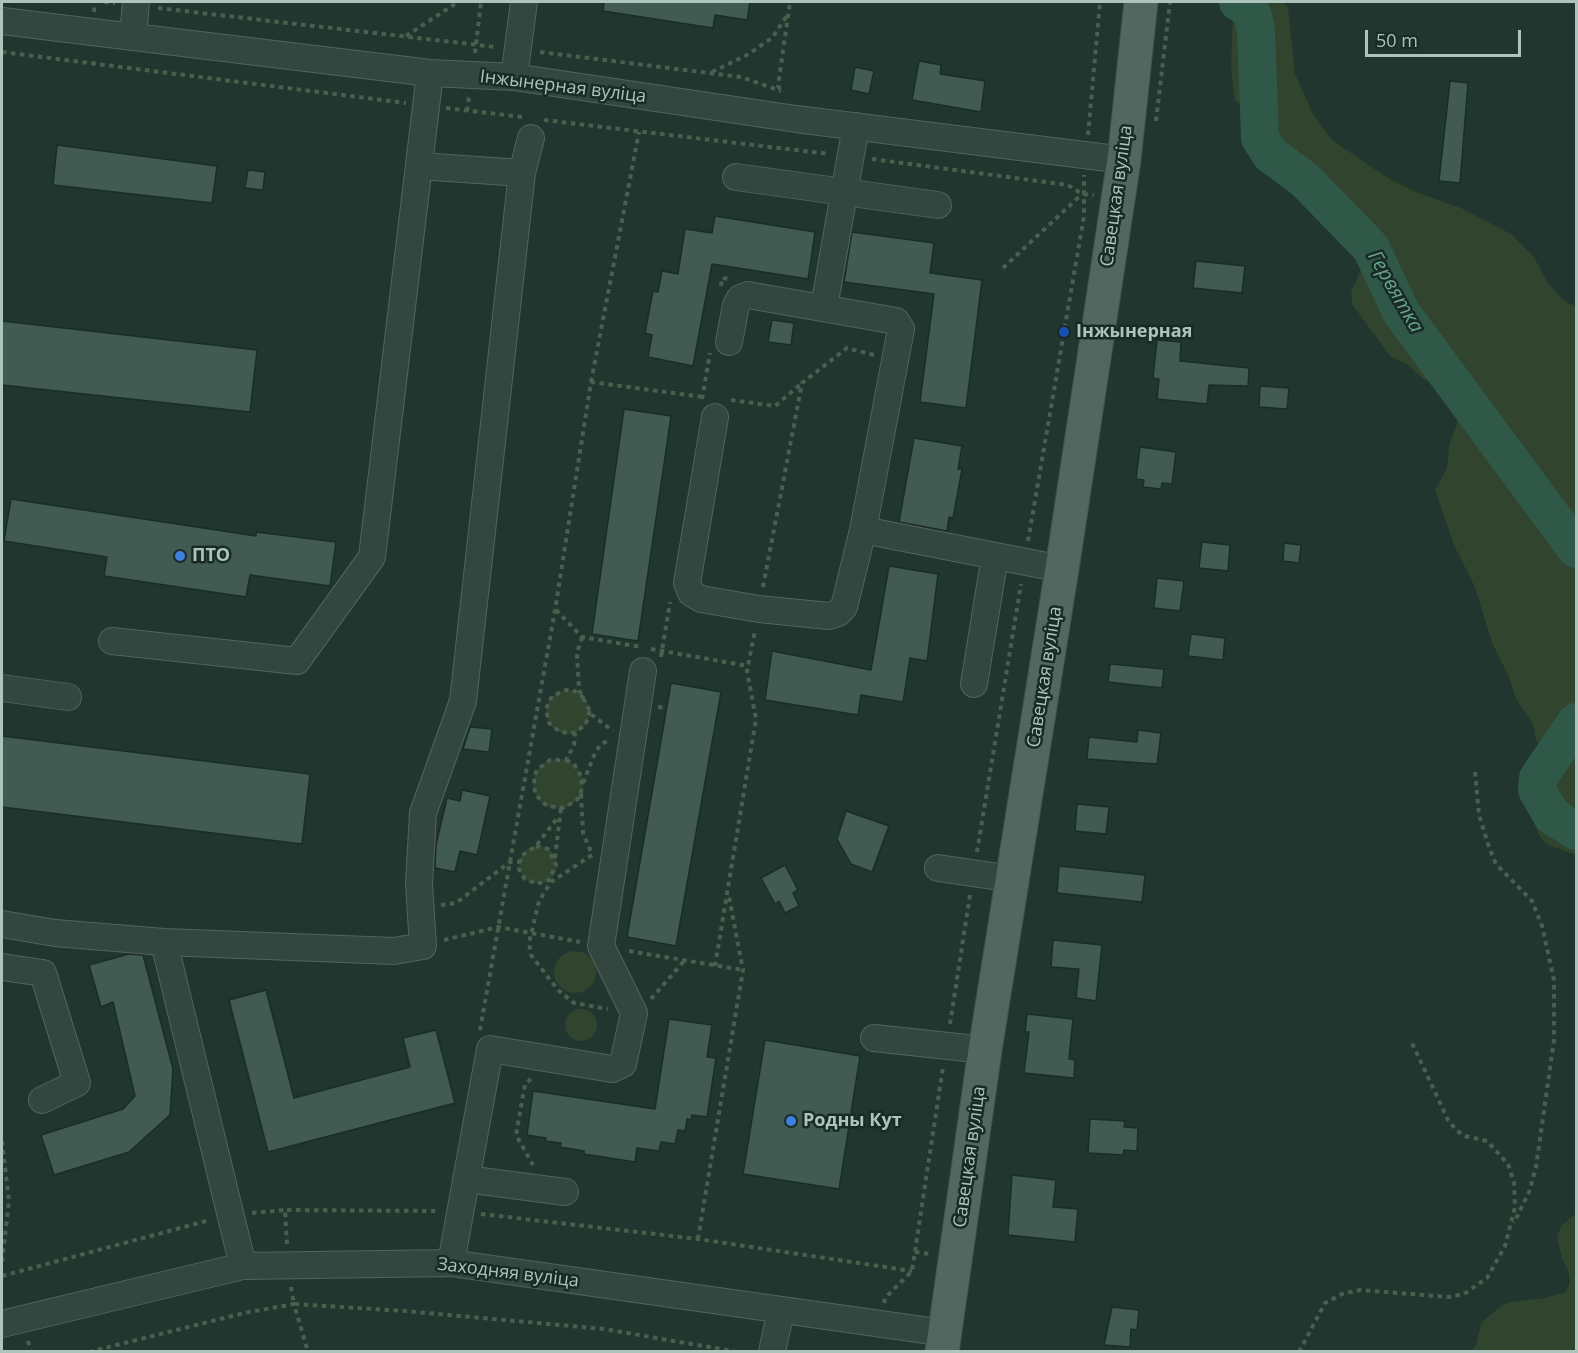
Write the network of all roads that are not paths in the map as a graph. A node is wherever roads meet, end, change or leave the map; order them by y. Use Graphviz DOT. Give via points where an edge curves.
graph roads {
  1 [pos="524,2"];
  2 [pos="1141,2"];
  3 [pos="135,3"];
  4 [pos="2,21"];
  5 [pos="133,37"];
  6 [pos="430,73"];
  7 [pos="514,77"];
  8 [pos="856,126"];
  9 [pos="531,138"];
  10 [pos="1124,160"];
  11 [pos="419,166"];
  12 [pos="522,173"];
  13 [pos="736,177"];
  14 [pos="846,192"];
  15 [pos="938,205"];
  16 [pos="824,307"];
  17 [pos="729,342"];
  18 [pos="719,405"];
  19 [pos="863,530"];
  20 [pos="995,556"];
  21 [pos="1062,569"];
  22 [pos="112,641"];
  23 [pos="643,671"];
  24 [pos="974,684"];
  25 [pos="2,688"];
  26 [pos="68,697"];
  27 [pos="938,868"];
  28 [pos="1012,879"];
  29 [pos="2,924"];
  30 [pos="55,933"];
  31 [pos="164,942"];
  32 [pos="2,967"];
  33 [pos="43,973"];
  34 [pos="874,1038"];
  35 [pos="985,1050"];
  36 [pos="42,1100"];
  37 [pos="466,1179"];
  38 [pos="565,1192"];
  39 [pos="451,1263"];
  40 [pos="243,1266"];
  41 [pos="781,1310"];
  42 [pos="2,1324"];
  43 [pos="944,1342"];
  44 [pos="771,1352"];
  1 -- 7 [label="street"];
  2 -- 10 [label="main road, Савецкая вуліца"];
  3 -- 5 [label="street"];
  4 -- 5 [label="street, Інжынерная вуліца"];
  5 -- 6 [label="street, Інжынерная вуліца"];
  6 -- 7 [label="street, Інжынерная вуліца"];
  6 -- 11 [label="street"];
  7 -- 8 [label="street, Інжынерная вуліца"];
  8 -- 10 [label="street, Інжынерная вуліца"];
  8 -- 14 [label="street"];
  9 -- 12 [label="street"];
  10 -- 21 [label="main road, Савецкая вуліца"];
  11 -- 12 [label="street"];
  11 -- 22 [label="street" via="372,557 297,661"];
  12 -- 31 [label="street" via="463,701 423,813 423,946 394,951"];
  13 -- 14 [label="street"];
  14 -- 15 [label="street"];
  14 -- 16 [label="street"];
  16 -- 17 [label="street" via="748,295 736,305"];
  16 -- 19 [label="street" via="896,321 901,329"];
  18 -- 19 [label="street" via="687,583 691,593 701,599 759,609 830,616 844,607"];
  19 -- 20 [label="street"];
  20 -- 21 [label="street"];
  20 -- 24 [label="street"];
  21 -- 28 [label="main road, Савецкая вуліца"];
  23 -- 37 [label="street" via="604,857 601,946 641,1007 623,1064 612,1070 490,1048"];
  25 -- 26 [label="street"];
  27 -- 28 [label="street"];
  28 -- 35 [label="main road, Савецкая вуліца"];
  29 -- 30 [label="street"];
  30 -- 31 [label="street"];
  30 -- 33 [label="street"];
  31 -- 40 [label="street"];
  32 -- 33 [label="street"];
  33 -- 36 [label="street" via="77,1083"];
  34 -- 35 [label="street"];
  35 -- 43 [label="main road, Савецкая вуліца"];
  37 -- 38 [label="street"];
  37 -- 39 [label="street"];
  39 -- 40 [label="street, Заходняя вуліца"];
  39 -- 41 [label="street, Заходняя вуліца"];
  40 -- 42 [label="street, Заходняя вуліца"];
  41 -- 43 [label="street, Заходняя вуліца" via="880,1325"];
  41 -- 44 [label="street"];
}
